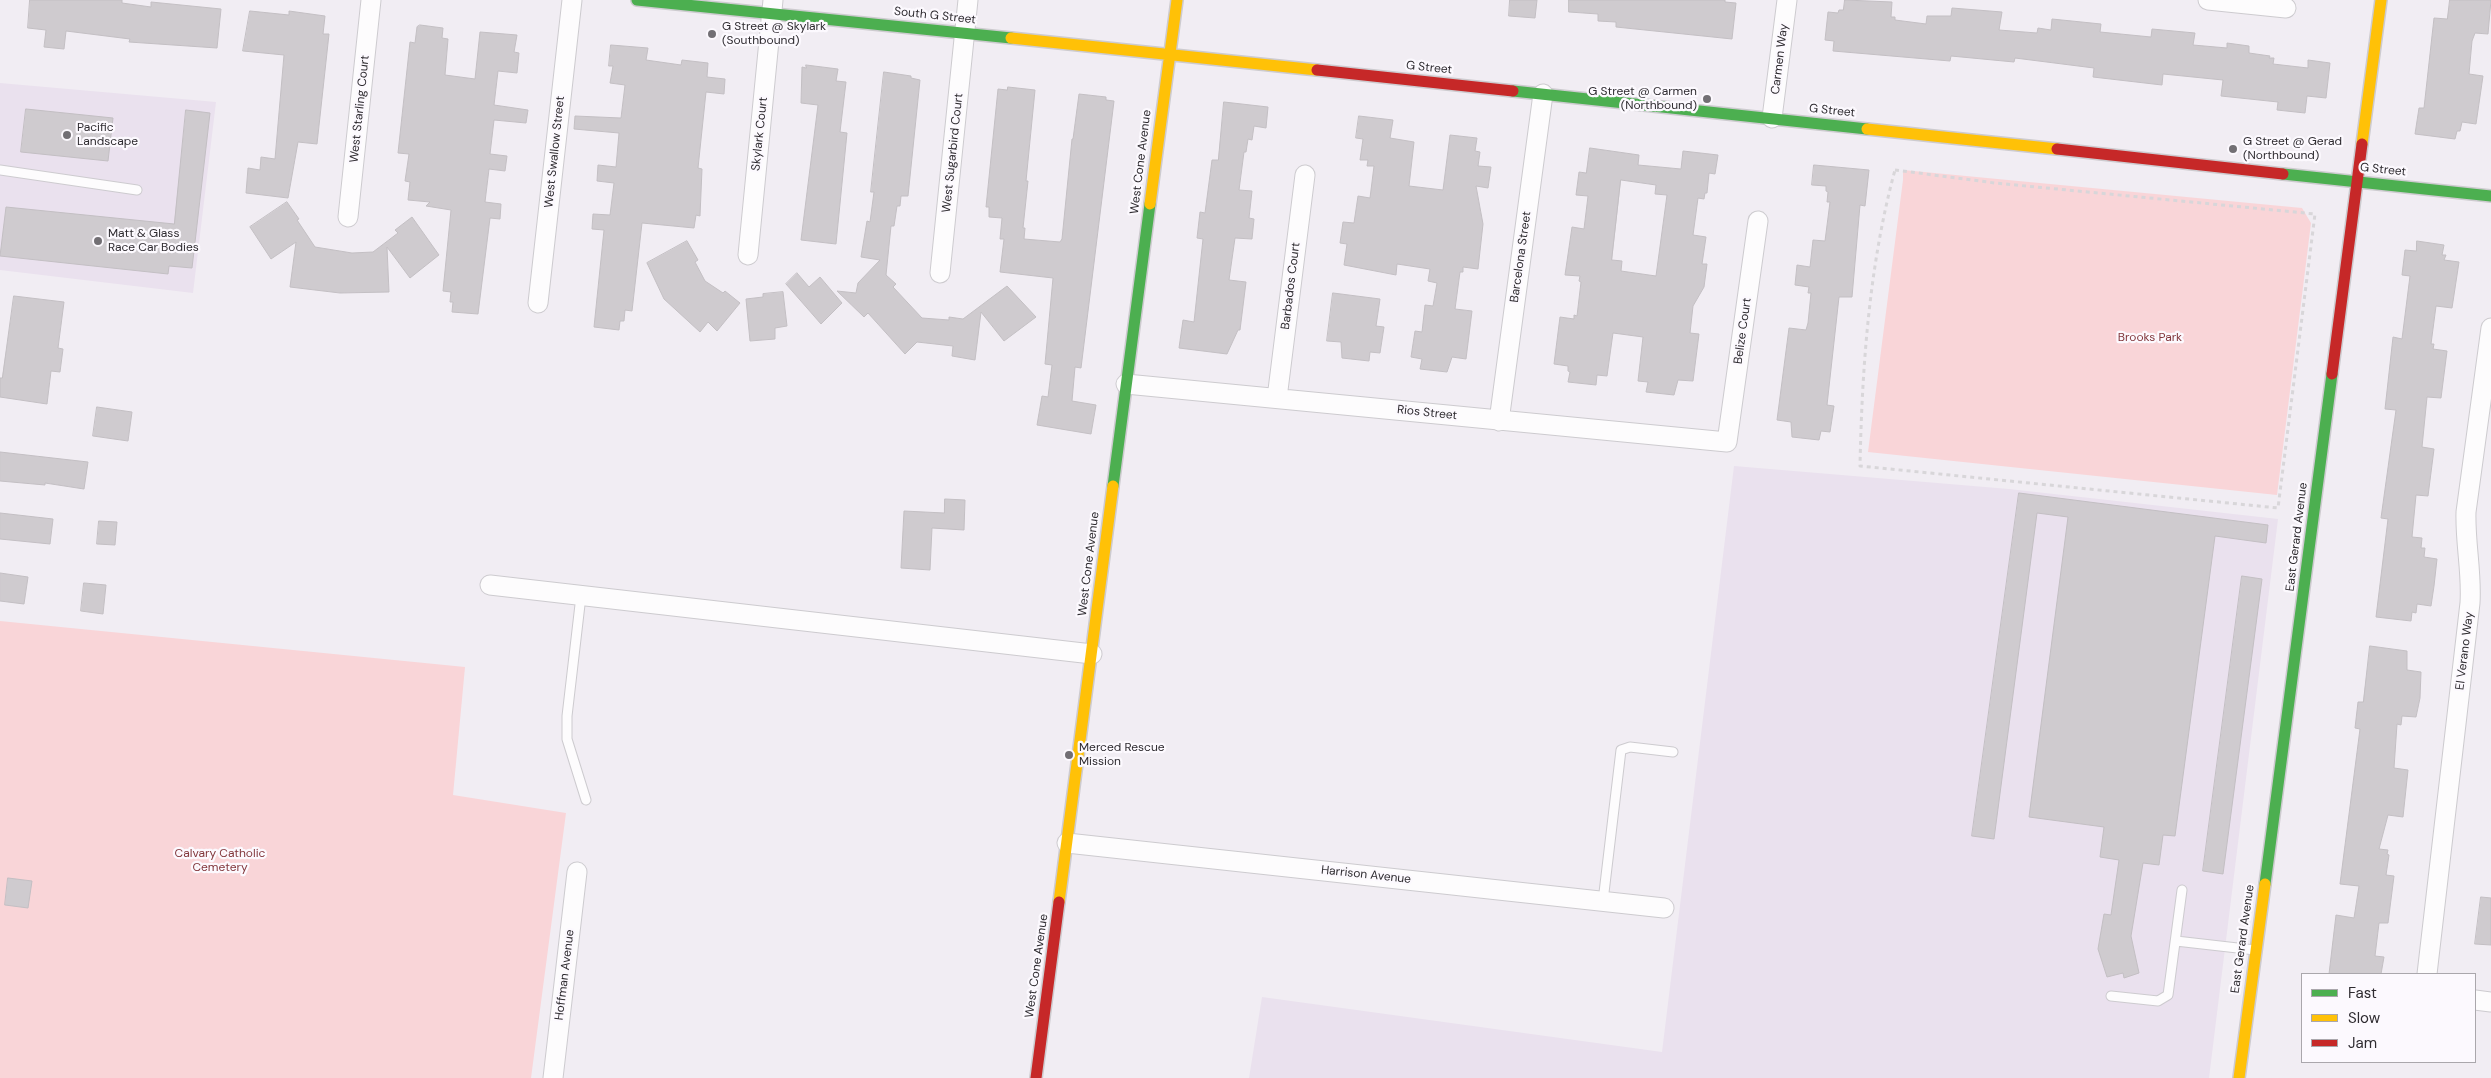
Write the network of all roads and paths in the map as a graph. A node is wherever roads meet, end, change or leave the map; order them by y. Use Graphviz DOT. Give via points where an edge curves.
graph roads {
  1 [pos="371,0"];
  2 [pos="572,0"];
  3 [pos="637,0"];
  4 [pos="968,0"];
  5 [pos="1176,0"];
  6 [pos="1787,0"];
  7 [pos="2208,0"];
  8 [pos="2380,0"];
  9 [pos="773,7"];
  10 [pos="2286,8"];
  11 [pos="965,33"];
  12 [pos="1169,54"];
  13 [pos="1543,94"];
  14 [pos="1772,118"];
  15 [pos="0,170"];
  16 [pos="1305,175"];
  17 [pos="2355,181"];
  18 [pos="137,190"];
  19 [pos="2491,196"];
  20 [pos="348,217"];
  21 [pos="1758,221"];
  22 [pos="748,255"];
  23 [pos="940,273"];
  24 [pos="538,303"];
  25 [pos="2491,328"];
  26 [pos="1126,384"];
  27 [pos="1277,398"];
  28 [pos="1499,421"];
  29 [pos="1728,442"];
  30 [pos="1992,479"];
  31 [pos="490,585"];
  32 [pos="581,596"];
  33 [pos="1092,654"];
  34 [pos="1673,752"];
  35 [pos="586,800"];
  36 [pos="1067,843"];
  37 [pos="577,872"];
  38 [pos="2182,890"];
  39 [pos="1603,901"];
  40 [pos="1664,908"];
  41 [pos="2176,941"];
  42 [pos="2256,950"];
  43 [pos="2427,973"];
  44 [pos="2111,996"];
  45 [pos="2476,1000"];
  46 [pos="2491,1002"];
  47 [pos="553,1078"];
  48 [pos="1036,1078"];
  49 [pos="2238,1078"];
  1 -- 20 [label="street, West Starling Court"];
  2 -- 24 [label="street, West Swallow Street"];
  3 -- 9 [label="street, South G Street"];
  4 -- 11 [label="street, West Sugarbird Court"];
  5 -- 12 [label="street, West Cone Avenue"];
  6 -- 14 [label="street, Carmen Way"];
  7 -- 10 [label="street"];
  8 -- 17 [label="street, East Gerard Avenue"];
  9 -- 11 [label="street, South G Street"];
  9 -- 22 [label="street, Skylark Court"];
  11 -- 12 [label="street, South G Street"];
  11 -- 23 [label="street, West Sugarbird Court"];
  12 -- 13 [label="street, G Street"];
  12 -- 26 [label="street, West Cone Avenue"];
  13 -- 14 [label="street, G Street"];
  13 -- 28 [label="street, Barcelona Street"];
  14 -- 17 [label="street, G Street"];
  15 -- 18 [label="lane"];
  16 -- 27 [label="street, Barbados Court"];
  17 -- 19 [label="street, G Street"];
  17 -- 42 [label="street, East Gerard Avenue"];
  21 -- 29 [label="street, Belize Court"];
  25 -- 43 [label="street, El Verano Way" via="2466,512 2472,578 2470,603"];
  26 -- 27 [label="street, Rios Street"];
  26 -- 33 [label="street, West Cone Avenue"];
  27 -- 28 [label="street, Rios Street"];
  28 -- 29 [label="street, Rios Street"];
  30 -- 30 [label="path" via="2278,508 2315,214 1995,183 1895,170 1880,241 1870,315 1862,393 1860,466"];
  31 -- 32 [label="street"];
  32 -- 33 [label="street"];
  32 -- 35 [label="lane" via="567,739"];
  33 -- 36 [label="street, West Cone Avenue"];
  34 -- 39 [label="lane" via="1630,747 1622,750"];
  36 -- 39 [label="street, Harrison Avenue"];
  36 -- 48 [label="street, West Cone Avenue"];
  37 -- 47 [label="street, Hoffman Avenue"];
  38 -- 41 [label="lane"];
  39 -- 40 [label="street, Harrison Avenue"];
  41 -- 42 [label="lane"];
  41 -- 44 [label="lane" via="2168,995 2158,1001"];
  42 -- 49 [label="street, East Gerard Avenue"];
  45 -- 46 [label="street"];
}
